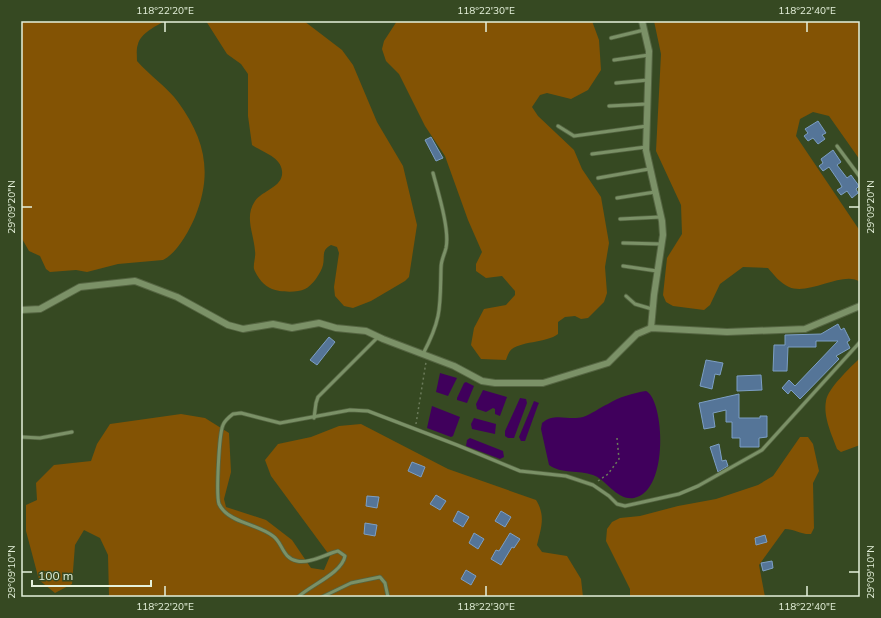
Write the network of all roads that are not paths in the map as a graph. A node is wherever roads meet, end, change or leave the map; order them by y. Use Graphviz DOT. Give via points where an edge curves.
graph roads {
  1 [pos="642,21"];
  2 [pos="645,30"];
  3 [pos="611,38"];
  4 [pos="649,55"];
  5 [pos="614,60"];
  6 [pos="648,80"];
  7 [pos="616,83"];
  8 [pos="648,104"];
  9 [pos="609,106"];
  10 [pos="558,126"];
  11 [pos="647,126"];
  12 [pos="837,146"];
  13 [pos="646,147"];
  14 [pos="592,154"];
  15 [pos="650,169"];
  16 [pos="433,173"];
  17 [pos="860,177"];
  18 [pos="598,178"];
  19 [pos="655,192"];
  20 [pos="617,198"];
  21 [pos="661,217"];
  22 [pos="620,219"];
  23 [pos="623,243"];
  24 [pos="662,244"];
  25 [pos="624,266"];
  26 [pos="658,271"];
  27 [pos="626,296"];
  28 [pos="860,306"];
  29 [pos="652,309"];
  30 [pos="21,310"];
  31 [pos="651,328"];
  32 [pos="378,337"];
  33 [pos="860,342"];
  34 [pos="425,354"];
  35 [pos="314,418"];
  36 [pos="72,432"];
  37 [pos="21,437"];
  38 [pos="298,597"];
  39 [pos="322,597"];
  40 [pos="388,597"];
  1 -- 2 [label="street"];
  2 -- 3 [label="lane"];
  2 -- 4 [label="street"];
  4 -- 5 [label="lane"];
  4 -- 6 [label="street"];
  6 -- 7 [label="lane"];
  6 -- 8 [label="street"];
  8 -- 9 [label="lane"];
  8 -- 11 [label="street"];
  10 -- 11 [label="lane" via="574,136"];
  11 -- 13 [label="street"];
  12 -- 17 [label="lane"];
  13 -- 14 [label="lane"];
  13 -- 15 [label="street"];
  15 -- 18 [label="lane"];
  15 -- 19 [label="street"];
  16 -- 34 [label="lane" via="444,216 446,248 441,259 442,291 438,320"];
  19 -- 20 [label="lane"];
  19 -- 21 [label="street"];
  21 -- 22 [label="lane"];
  21 -- 24 [label="street"];
  23 -- 24 [label="lane"];
  24 -- 26 [label="street"];
  25 -- 26 [label="lane"];
  26 -- 29 [label="street"];
  27 -- 29 [label="lane" via="635,304"];
  28 -- 31 [label="street" via="805,329 727,332"];
  29 -- 31 [label="street"];
  30 -- 32 [label="street" via="40,309 80,286 135,281 177,297 228,325 243,329 273,324 292,328 319,323 336,328 366,331"];
  31 -- 34 [label="street" via="637,334 608,363 543,383 482,381"];
  32 -- 34 [label="street"];
  32 -- 35 [label="lane" via="318,397"];
  33 -- 35 [label="lane" via="762,450 679,494 625,506 617,504 593,485 566,476 520,472 368,411 350,410"];
  35 -- 38 [label="lane" via="280,423 241,413 233,414 223,426 221,442 218,489 219,504 225,513 262,528 275,537 284,554 290,559 301,562 338,551 345,556 344,562 336,571 306,589"];
  36 -- 37 [label="lane" via="40,438"];
  39 -- 40 [label="lane" via="351,583 380,577 385,583"];
}
